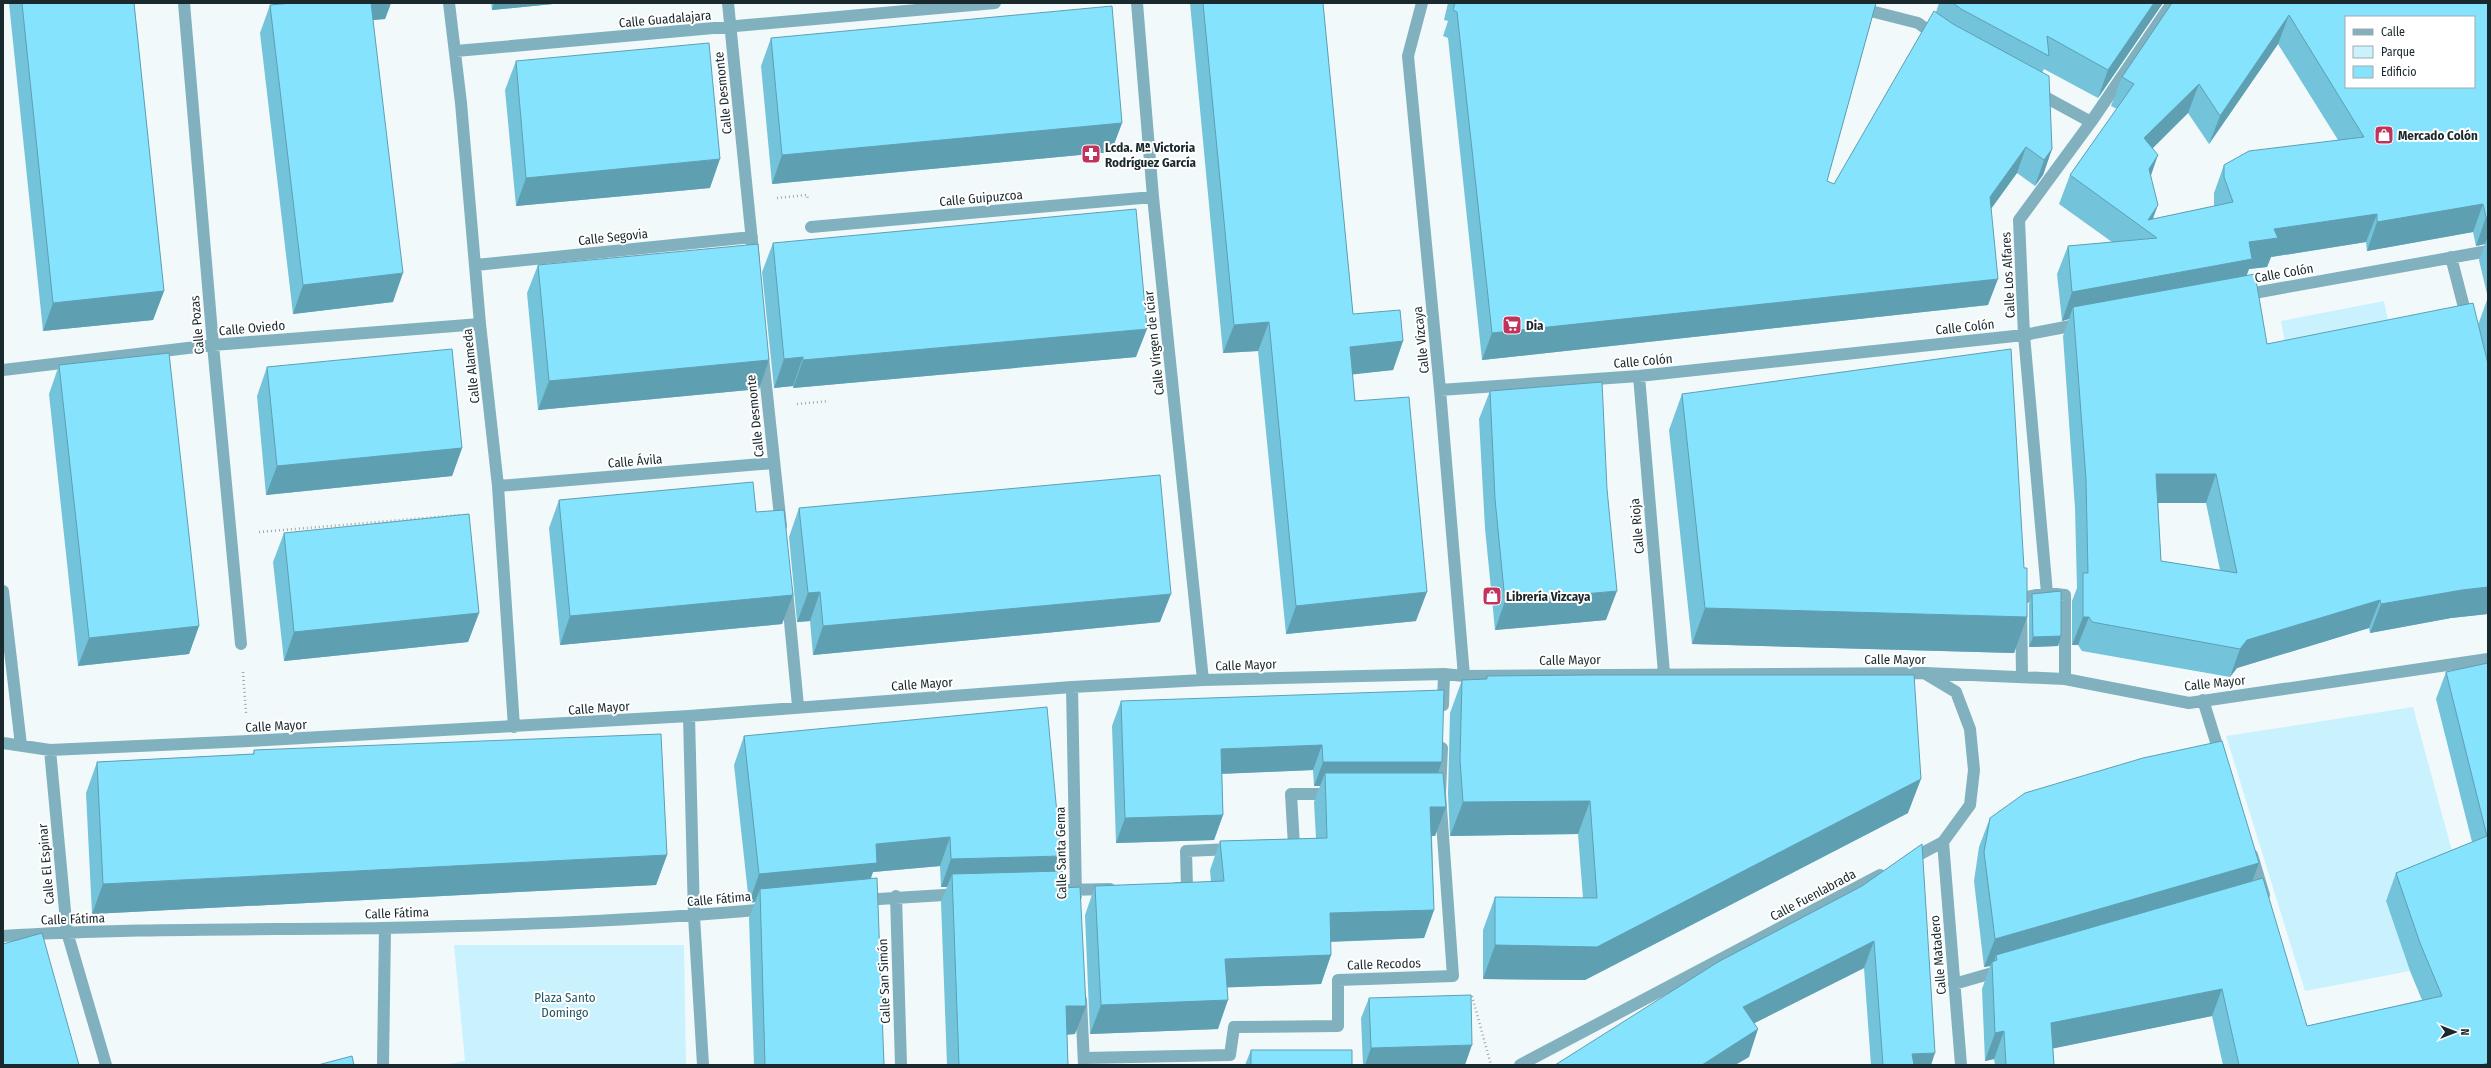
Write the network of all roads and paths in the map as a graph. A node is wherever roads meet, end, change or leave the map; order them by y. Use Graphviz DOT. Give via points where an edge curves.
graph roads {
  1 [pos="184,3"];
  2 [pos="449,3"];
  3 [pos="728,3"];
  4 [pos="995,3"];
  5 [pos="1137,3"];
  6 [pos="1422,3"];
  7 [pos="1840,3"];
  8 [pos="2172,3"];
  9 [pos="730,27"];
  10 [pos="1947,44"];
  11 [pos="456,51"];
  12 [pos="2022,85"];
  13 [pos="2091,122"];
  14 [pos="1153,197"];
  15 [pos="812,227"];
  16 [pos="752,237"];
  17 [pos="2488,251"];
  18 [pos="2452,257"];
  19 [pos="476,265"];
  20 [pos="755,270"];
  21 [pos="2234,296"];
  22 [pos="2094,322"];
  23 [pos="480,324"];
  24 [pos="2471,334"];
  25 [pos="2024,335"];
  26 [pos="213,345"];
  27 [pos="762,346"];
  28 [pos="3,370"];
  29 [pos="1639,376"];
  30 [pos="1440,390"];
  31 [pos="774,463"];
  32 [pos="498,486"];
  33 [pos="500,512"];
  34 [pos="231,534"];
  35 [pos="782,542"];
  36 [pos="786,581"];
  37 [pos="3,591"];
  38 [pos="2047,593"];
  39 [pos="241,644"];
  40 [pos="2488,659"];
  41 [pos="1664,673"];
  42 [pos="1925,673"];
  43 [pos="1444,674"];
  44 [pos="1464,676"];
  45 [pos="2022,677"];
  46 [pos="2065,679"];
  47 [pos="1204,680"];
  48 [pos="1072,687"];
  49 [pos="2203,700"];
  50 [pos="798,706"];
  51 [pos="689,716"];
  52 [pos="1442,719"];
  53 [pos="514,727"];
  54 [pos="1442,734"];
  55 [pos="249,741"];
  56 [pos="3,743"];
  57 [pos="21,745"];
  58 [pos="50,750"];
  59 [pos="2224,768"];
  60 [pos="1346,794"];
  61 [pos="1424,794"];
  62 [pos="1440,794"];
  63 [pos="1943,842"];
  64 [pos="2248,843"];
  65 [pos="1271,847"];
  66 [pos="1248,848"];
  67 [pos="1163,888"];
  68 [pos="1123,889"];
  69 [pos="1052,890"];
  70 [pos="1076,890"];
  71 [pos="974,893"];
  72 [pos="2264,895"];
  73 [pos="896,896"];
  74 [pos="2249,900"];
  75 [pos="849,901"];
  76 [pos="1076,905"];
  77 [pos="780,908"];
  78 [pos="2269,910"];
  79 [pos="694,916"];
  80 [pos="385,928"];
  81 [pos="67,932"];
  82 [pos="3,936"];
  83 [pos="2015,967"];
  84 [pos="1954,984"];
  85 [pos="1081,989"];
  86 [pos="1473,998"];
  87 [pos="1084,1061"];
  88 [pos="106,1065"];
  89 [pos="383,1065"];
  90 [pos="703,1065"];
  91 [pos="901,1065"];
  92 [pos="1491,1065"];
  93 [pos="1520,1065"];
  94 [pos="1961,1065"];
  1 -- 26 [label="street, Calle Pozas"];
  2 -- 11 [label="street, Calle Alameda"];
  3 -- 9 [label="street, Calle Desmonte"];
  4 -- 9 [label="street, Calle Guadalajara"];
  5 -- 14 [label="street, Calle Virgen de Icíar"];
  6 -- 30 [label="street, Calle Vizcaya" via="1408,56"];
  7 -- 10 [label="street" via="1918,23"];
  8 -- 13 [label="street, Calle Los Alfares"];
  9 -- 11 [label="street, Calle Guadalajara"];
  9 -- 16 [label="street, Calle Desmonte"];
  11 -- 19 [label="street, Calle Alameda"];
  12 -- 13 [label="street"];
  13 -- 25 [label="street, Calle Los Alfares" via="2019,220"];
  14 -- 15 [label="street, Calle Guipuzcoa"];
  14 -- 47 [label="street, Calle Virgen de Icíar"];
  16 -- 19 [label="street, Calle Segovia"];
  16 -- 20 [label="street, Calle Desmonte"];
  17 -- 18 [label="street, Calle Colón"];
  18 -- 21 [label="street, Calle Colón"];
  18 -- 24 [label="street"];
  19 -- 23 [label="street, Calle Alameda"];
  22 -- 25 [label="street, Calle Colón"];
  23 -- 26 [label="street, Calle Oviedo"];
  23 -- 32 [label="street, Calle Alameda"];
  25 -- 29 [label="street, Calle Colón"];
  25 -- 38 [label="street, Calle Los Alfares"];
  26 -- 28 [label="street, Calle Oviedo"];
  26 -- 34 [label="street, Calle Pozas"];
  27 -- 31 [label="street, Calle Desmonte"];
  29 -- 30 [label="street, Calle Colón"];
  29 -- 41 [label="street, Calle Rioja"];
  30 -- 44 [label="street, Calle Vizcaya"];
  31 -- 32 [label="street, Calle Ávila"];
  31 -- 35 [label="street, Calle Desmonte"];
  32 -- 33 [label="street, Calle Alameda"];
  33 -- 34 [label="path"];
  33 -- 53 [label="street, Calle Alameda"];
  34 -- 39 [label="street, Calle Pozas"];
  36 -- 50 [label="street"];
  37 -- 57 [label="street"];
  38 -- 45 [label="street" via="2021,598"];
  38 -- 46 [label="street" via="2065,595"];
  39 -- 55 [label="path"];
  40 -- 49 [label="street, Calle Mayor"];
  41 -- 42 [label="street, Calle Mayor"];
  41 -- 44 [label="street, Calle Mayor"];
  42 -- 45 [label="street, Calle Mayor"];
  42 -- 63 [label="street, Calle Fuenlabrada" via="1956,692 1970,729 1974,770 1970,805"];
  43 -- 44 [label="street, Calle Mayor"];
  43 -- 47 [label="street, Calle Mayor"];
  43 -- 52 [label="street"];
  45 -- 46 [label="street, Calle Mayor"];
  46 -- 49 [label="street, Calle Mayor" via="2189,702"];
  47 -- 48 [label="street, Calle Mayor"];
  48 -- 50 [label="street, Calle Mayor"];
  48 -- 70 [label="street, Calle Santa Gema"];
  49 -- 59 [label="street"];
  50 -- 51 [label="street, Calle Mayor"];
  51 -- 53 [label="street, Calle Mayor"];
  51 -- 79 [label="street"];
  53 -- 55 [label="street, Calle Mayor"];
  54 -- 62 [label="street, Calle Recodos"];
  55 -- 58 [label="street, Calle Mayor"];
  56 -- 57 [label="street, Calle Mayor"];
  57 -- 58 [label="street, Calle Mayor"];
  58 -- 81 [label="street, Calle El Espinar"];
  60 -- 65 [label="street" via="1291,794 1294,846"];
  61 -- 62 [label="street"];
  62 -- 87 [label="street, Calle Recodos" via="1453,976 1338,980 1338,1026 1234,1027 1230,1055"];
  63 -- 84 [label="street, Calle Matadero"];
  63 -- 93 [label="street, Calle Fuenlabrada"];
  64 -- 72 [label="street"];
  66 -- 67 [label="street" via="1186,851 1187,888"];
  68 -- 70 [label="street"];
  69 -- 70 [label="street"];
  70 -- 76 [label="street, Calle Santa Gema"];
  71 -- 73 [label="street"];
  72 -- 74 [label="street"];
  72 -- 78 [label="street"];
  73 -- 75 [label="street"];
  73 -- 91 [label="street, Calle San Simón"];
  77 -- 79 [label="street, Calle Fátima"];
  79 -- 80 [label="street, Calle Fátima"];
  79 -- 90 [label="street"];
  80 -- 81 [label="street, Calle Fátima"];
  80 -- 89 [label="street"];
  81 -- 82 [label="street, Calle Fátima"];
  81 -- 88 [label="street, Calle El Espinar"];
  83 -- 84 [label="street"];
  84 -- 94 [label="street, Calle Matadero"];
  85 -- 87 [label="street"];
  86 -- 92 [label="path"];
}
